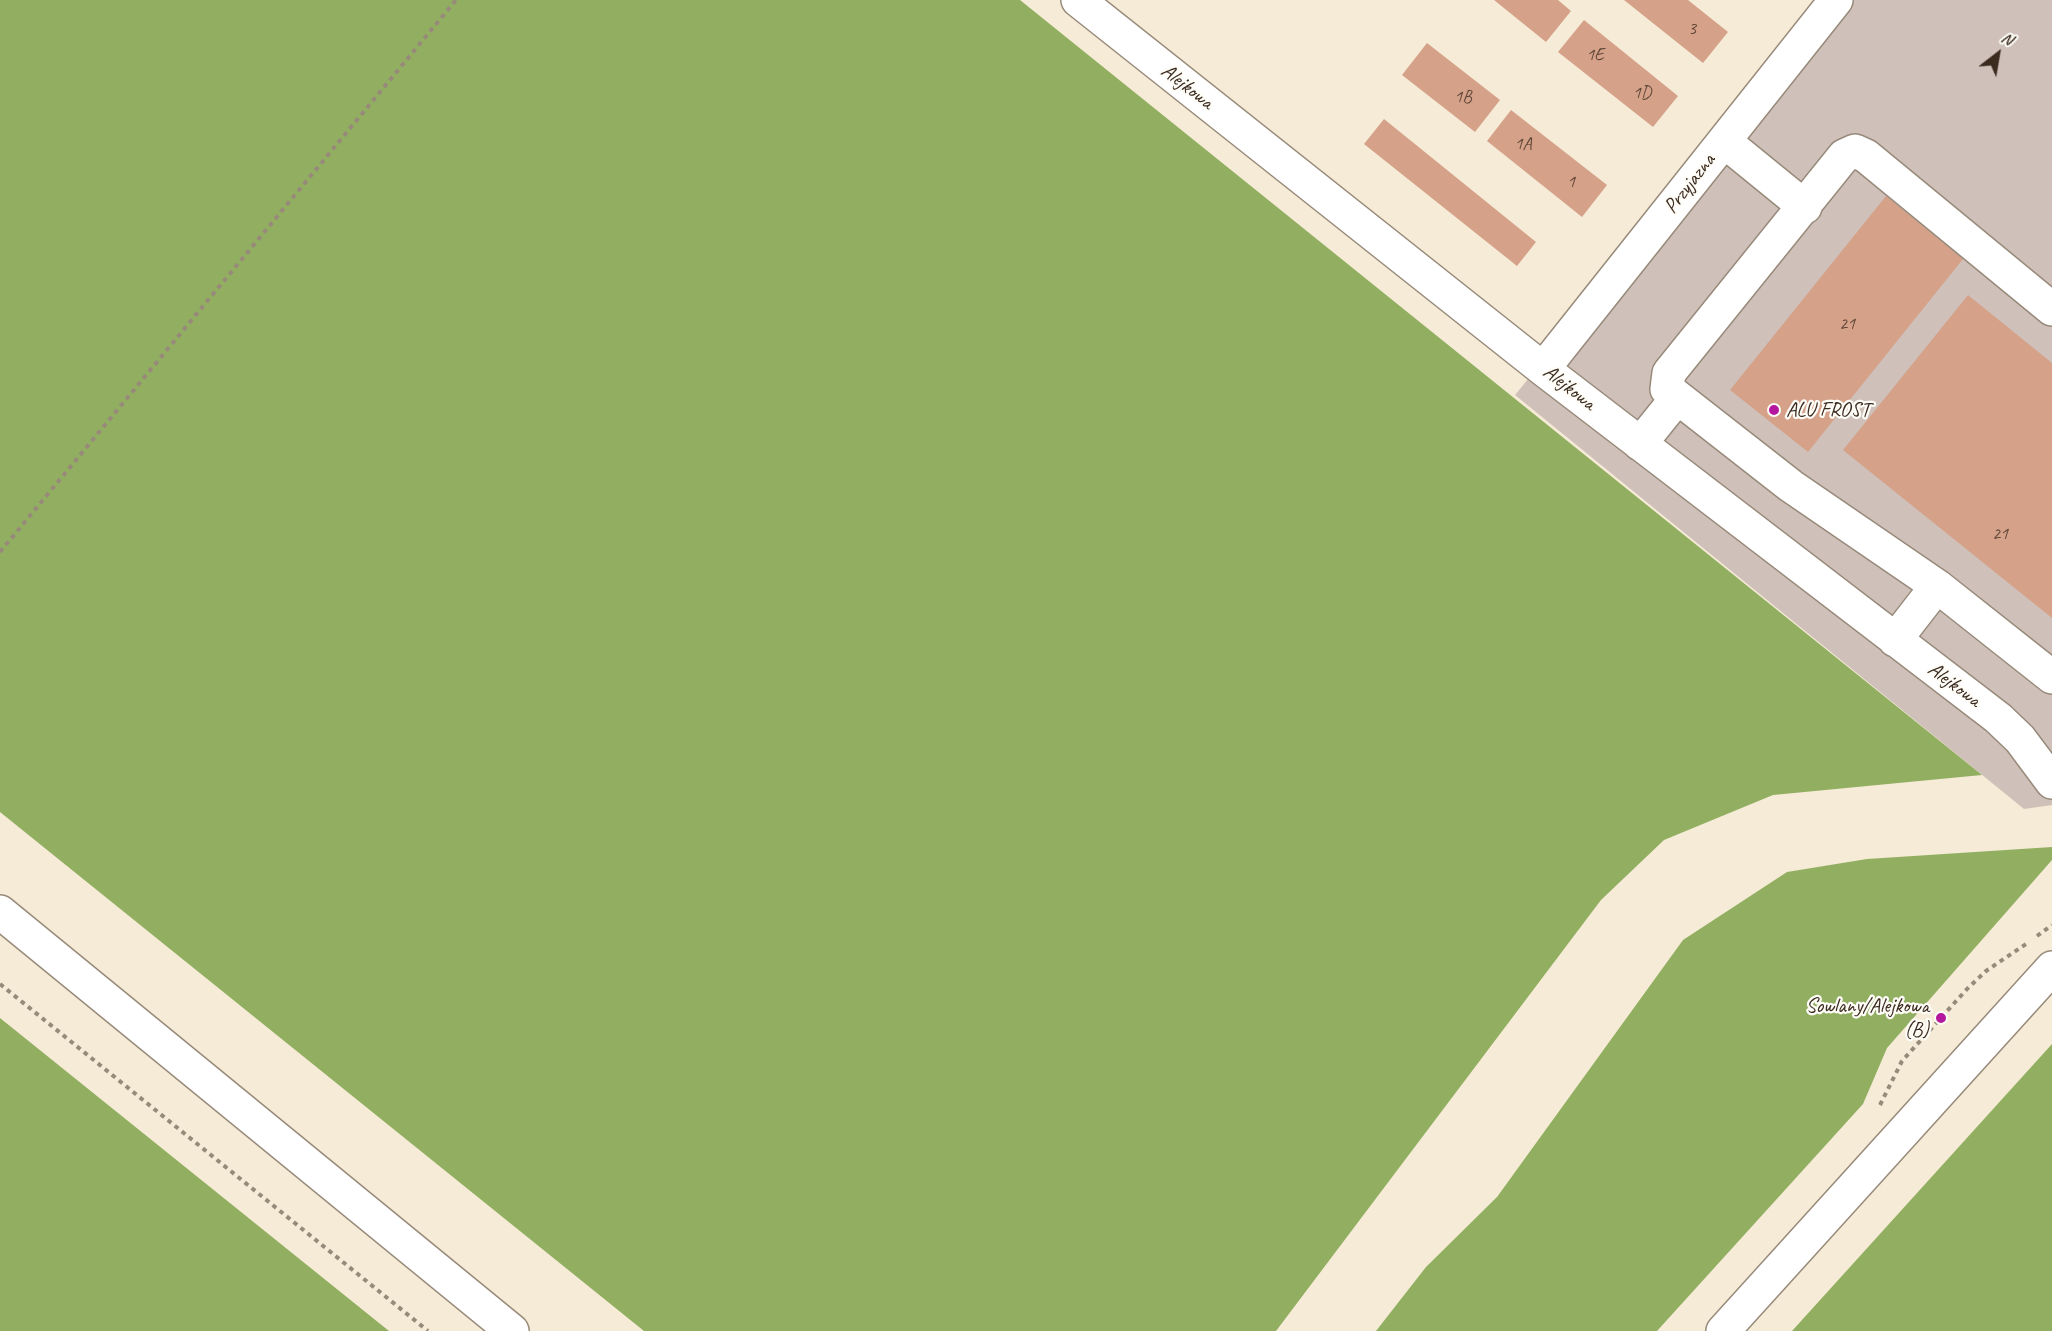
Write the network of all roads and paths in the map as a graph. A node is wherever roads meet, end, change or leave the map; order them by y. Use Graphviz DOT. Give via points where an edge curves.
graph roads {
  1 [pos="456,0"];
  2 [pos="1078,0"];
  3 [pos="1836,0"];
  4 [pos="1724,141"];
  5 [pos="1805,207"];
  6 [pos="2052,309"];
  7 [pos="1543,369"];
  8 [pos="1677,398"];
  9 [pos="1641,444"];
  10 [pos="0,552"];
  11 [pos="1936,586"];
  12 [pos="1895,640"];
  13 [pos="2052,677"];
  14 [pos="2052,782"];
  15 [pos="0,912"];
  16 [pos="2052,968"];
  17 [pos="0,984"];
  18 [pos="428,1331"];
  19 [pos="512,1331"];
  20 [pos="1723,1331"];
  1 -- 10 [label="path"];
  2 -- 7 [label="street, Alejkowa"];
  3 -- 4 [label="street, Przyjazna"];
  4 -- 5 [label="street"];
  4 -- 7 [label="street, Przyjazna"];
  5 -- 6 [label="street" via="1845,156 1855,151"];
  5 -- 8 [label="street" via="1669,373 1667,389"];
  7 -- 9 [label="street, Alejkowa"];
  8 -- 9 [label="street"];
  8 -- 11 [label="street" via="1791,486"];
  9 -- 12 [label="street, Alejkowa"];
  11 -- 12 [label="street"];
  11 -- 13 [label="street"];
  12 -- 14 [label="street, Alejkowa" via="1998,718 2020,739"];
  15 -- 19 [label="street"];
  16 -- 20 [label="street"];
  17 -- 18 [label="path"];
}
